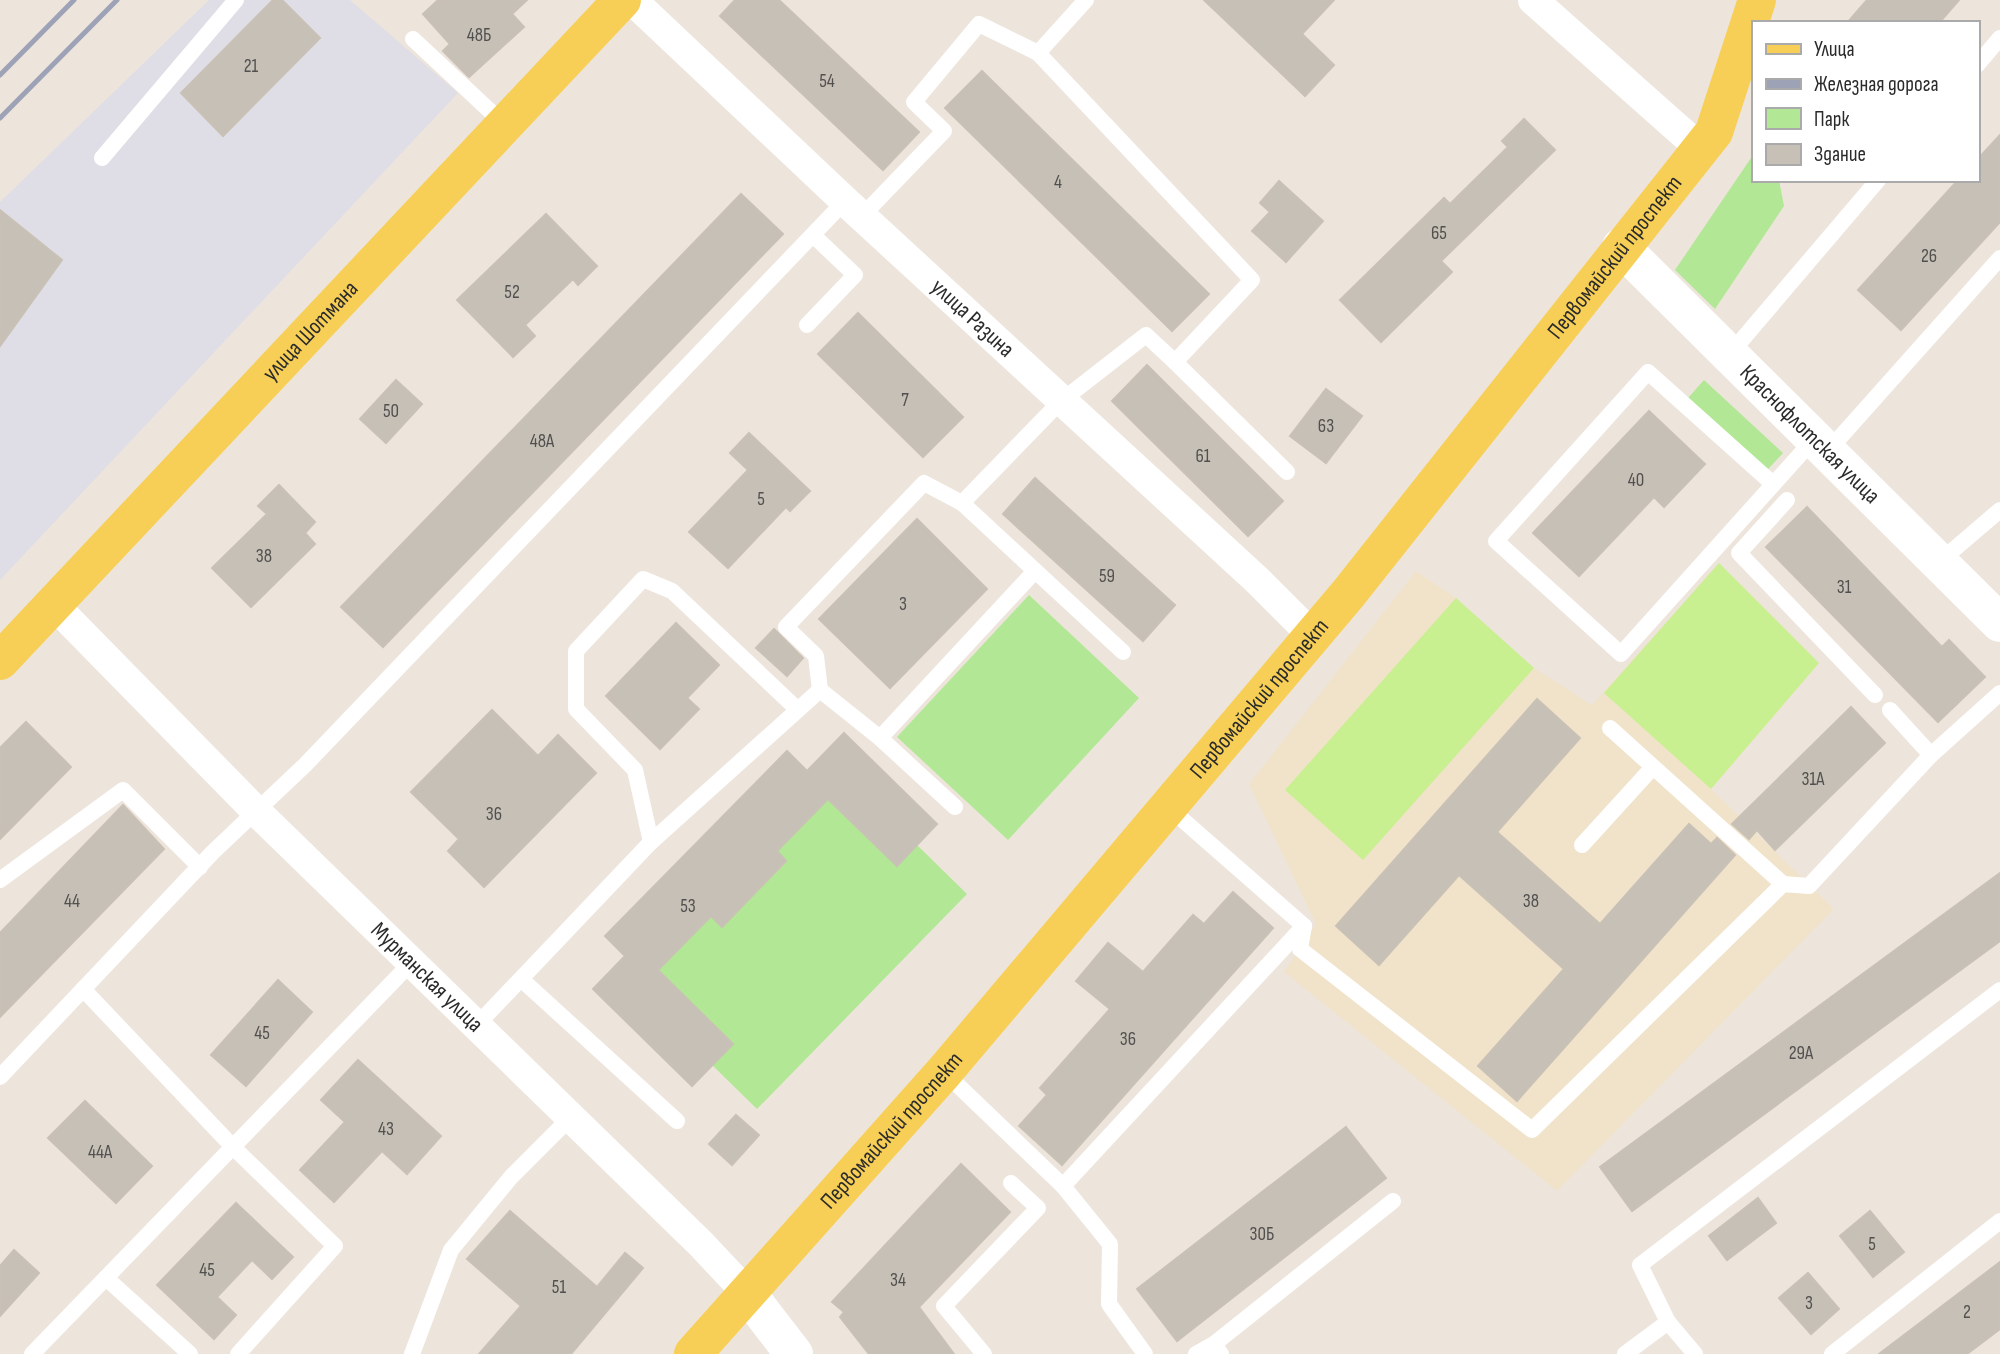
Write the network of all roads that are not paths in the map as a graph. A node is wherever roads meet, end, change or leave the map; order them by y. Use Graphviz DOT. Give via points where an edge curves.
graph roads {
  1 [pos="236,0"];
  2 [pos="622,0"];
  3 [pos="632,0"];
  4 [pos="1086,0"];
  5 [pos="1533,0"];
  6 [pos="1757,0"];
  7 [pos="2000,38"];
  8 [pos="413,39"];
  9 [pos="1038,53"];
  10 [pos="1979,63"];
  11 [pos="505,125"];
  12 [pos="1702,150"];
  13 [pos="102,158"];
  14 [pos="1876,182"];
  15 [pos="854,208"];
  16 [pos="813,235"];
  17 [pos="1621,247"];
  18 [pos="2000,258"];
  19 [pos="807,325"];
  20 [pos="1729,355"];
  21 [pos="1175,362"];
  22 [pos="1060,401"];
  23 [pos="1820,446"];
  24 [pos="1287,472"];
  25 [pos="1773,484"];
  26 [pos="1787,500"];
  27 [pos="962,503"];
  28 [pos="2000,510"];
  29 [pos="1938,563"];
  30 [pos="1035,571"];
  31 [pos="54,605"];
  32 [pos="2000,622"];
  33 [pos="1311,635"];
  34 [pos="1122,652"];
  35 [pos="0,661"];
  36 [pos="820,690"];
  37 [pos="2000,692"];
  38 [pos="1875,695"];
  39 [pos="797,709"];
  40 [pos="1889,710"];
  41 [pos="1610,727"];
  42 [pos="880,738"];
  43 [pos="1931,755"];
  44 [pos="1653,767"];
  45 [pos="955,807"];
  46 [pos="1168,807"];
  47 [pos="256,811"];
  48 [pos="651,842"];
  49 [pos="1582,845"];
  50 [pos="201,867"];
  51 [pos="0,880"];
  52 [pos="1783,884"];
  53 [pos="1304,926"];
  54 [pos="412,962"];
  55 [pos="521,979"];
  56 [pos="83,989"];
  57 [pos="2000,990"];
  58 [pos="475,1027"];
  59 [pos="944,1072"];
  60 [pos="0,1077"];
  61 [pos="571,1117"];
  62 [pos="677,1121"];
  63 [pos="233,1147"];
  64 [pos="1011,1182"];
  65 [pos="1063,1186"];
  66 [pos="1393,1201"];
  67 [pos="2000,1221"];
  68 [pos="106,1278"];
  69 [pos="747,1293"];
  70 [pos="1668,1322"];
  71 [pos="1218,1349"];
  72 [pos="32,1354"];
  73 [pos="190,1354"];
  74 [pos="238,1354"];
  75 [pos="412,1354"];
  76 [pos="693,1354"];
  77 [pos="794,1354"];
  78 [pos="984,1354"];
  79 [pos="1145,1354"];
  80 [pos="1196,1354"];
  81 [pos="1625,1354"];
  82 [pos="1695,1354"];
  83 [pos="1832,1354"];
  1 -- 13 [label="lane"];
  2 -- 11 [label="main road, улица Шотмана"];
  3 -- 15 [label="street, улица Разина"];
  4 -- 9 [label="lane"];
  5 -- 12 [label="street"];
  6 -- 12 [label="main road, Первомайский проспект" via="1714,132"];
  7 -- 10 [label="lane"];
  8 -- 11 [label="lane"];
  9 -- 15 [label="lane" via="979,24 914,103 944,131"];
  9 -- 21 [label="lane" via="1252,280"];
  11 -- 31 [label="main road, улица Шотмана"];
  12 -- 17 [label="main road, Первомайский проспект"];
  14 -- 20 [label="lane"];
  15 -- 16 [label="lane"];
  15 -- 22 [label="street, улица Разина"];
  16 -- 19 [label="lane" via="855,275"];
  16 -- 47 [label="lane"];
  17 -- 20 [label="street, Краснофлотская улица"];
  17 -- 33 [label="main road, Первомайский проспект"];
  18 -- 23 [label="lane"];
  20 -- 23 [label="street, Краснофлотская улица"];
  21 -- 22 [label="lane" via="1146,335"];
  21 -- 24 [label="lane"];
  22 -- 27 [label="lane"];
  22 -- 33 [label="street, улица Разина"];
  23 -- 25 [label="lane"];
  23 -- 29 [label="street, Краснофлотская улица"];
  25 -- 25 [label="lane" via="1648,372 1496,541 1621,654"];
  26 -- 38 [label="lane" via="1739,553"];
  27 -- 30 [label="lane"];
  27 -- 36 [label="lane" via="924,483 786,627 816,656"];
  28 -- 29 [label="lane"];
  29 -- 32 [label="street, Краснофлотская улица"];
  30 -- 34 [label="lane"];
  30 -- 42 [label="lane"];
  31 -- 35 [label="main road, улица Шотмана"];
  31 -- 47 [label="street, Мурманская улица"];
  33 -- 46 [label="main road, Первомайский проспект"];
  36 -- 39 [label="lane"];
  36 -- 42 [label="lane"];
  37 -- 43 [label="lane"];
  39 -- 48 [label="lane"];
  39 -- 48 [label="lane" via="672,591 643,579 576,651 576,709 635,770"];
  40 -- 43 [label="lane"];
  41 -- 44 [label="lane"];
  42 -- 45 [label="lane"];
  43 -- 52 [label="lane" via="1809,886"];
  44 -- 49 [label="lane"];
  44 -- 52 [label="lane"];
  46 -- 53 [label="lane"];
  46 -- 59 [label="main road, Первомайский проспект"];
  47 -- 50 [label="lane"];
  47 -- 54 [label="street, Мурманская улица"];
  48 -- 55 [label="lane"];
  50 -- 51 [label="lane" via="123,790"];
  50 -- 56 [label="lane"];
  52 -- 53 [label="lane" via="1532,1130 1300,949"];
  53 -- 65 [label="lane"];
  54 -- 58 [label="street, Мурманская улица"];
  54 -- 63 [label="lane"];
  55 -- 58 [label="lane"];
  55 -- 62 [label="lane"];
  56 -- 60 [label="lane"];
  56 -- 63 [label="lane"];
  57 -- 70 [label="lane" via="1640,1265"];
  58 -- 61 [label="street, Мурманская улица"];
  59 -- 65 [label="lane"];
  59 -- 69 [label="main road, Первомайский проспект"];
  61 -- 69 [label="street, Мурманская улица"];
  61 -- 75 [label="lane" via="510,1177 451,1250"];
  63 -- 68 [label="lane"];
  63 -- 74 [label="lane" via="335,1246"];
  64 -- 78 [label="lane" via="1038,1208 944,1306"];
  65 -- 79 [label="lane" via="1110,1244 1109,1304"];
  66 -- 71 [label="lane"];
  67 -- 83 [label="lane"];
  68 -- 72 [label="lane"];
  68 -- 73 [label="lane"];
  69 -- 76 [label="main road, Первомайский проспект"];
  69 -- 77 [label="street, Мурманская улица"];
  70 -- 81 [label="lane"];
  70 -- 82 [label="lane"];
  71 -- 80 [label="lane"];
}
